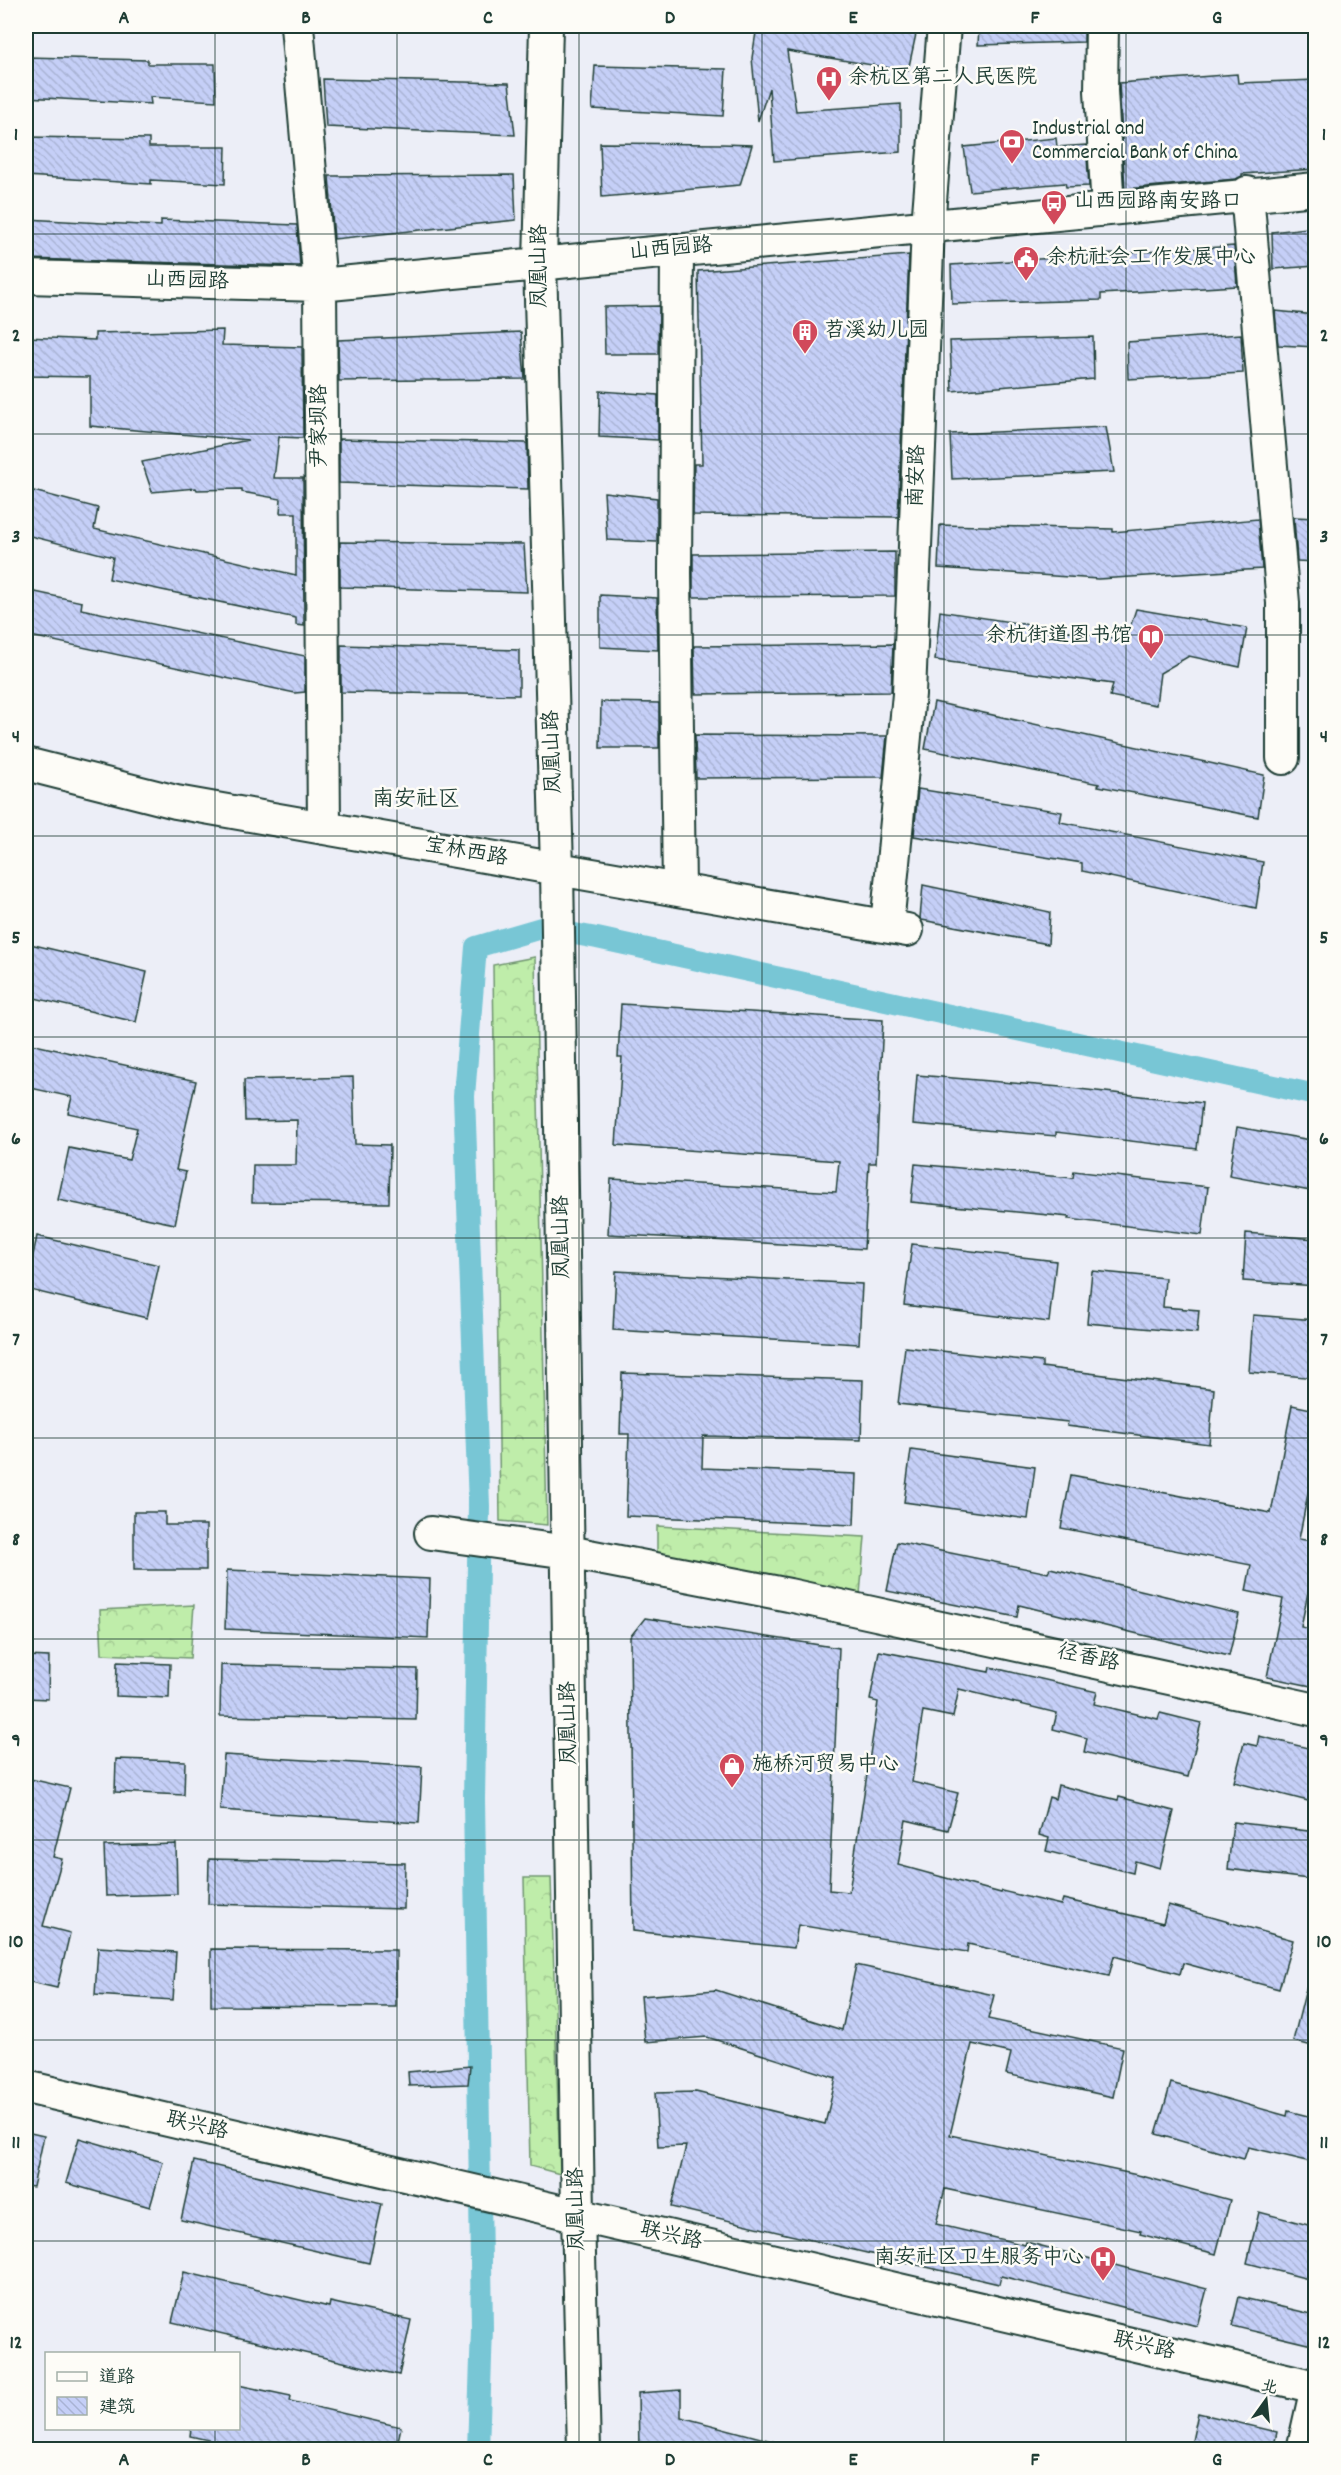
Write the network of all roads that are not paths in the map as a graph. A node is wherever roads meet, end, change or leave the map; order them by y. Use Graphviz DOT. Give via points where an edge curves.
graph roads {
  1 [pos="297,26"];
  2 [pos="546,26"];
  3 [pos="944,26"];
  4 [pos="1102,26"];
  5 [pos="1316,189"];
  6 [pos="1247,195"];
  7 [pos="1108,209"];
  8 [pos="928,226"];
  9 [pos="677,250"];
  10 [pos="540,263"];
  11 [pos="26,277"];
  12 [pos="320,285"];
  13 [pos="1283,758"];
  14 [pos="26,764"];
  15 [pos="324,828"];
  16 [pos="557,868"];
  17 [pos="679,890"];
  18 [pos="898,928"];
  19 [pos="441,1534"];
  20 [pos="568,1552"];
  21 [pos="1316,1710"];
  22 [pos="26,2087"];
  23 [pos="578,2215"];
  24 [pos="1316,2387"];
  25 [pos="1316,2392"];
  26 [pos="584,2450"];
  27 [pos="1303,2450"];
  1 -- 12 [label="street, 尹家坝路"];
  2 -- 10 [label="street, 凤凰山路"];
  3 -- 8 [label="street, 南安路"];
  4 -- 7 [label="street" via="1101,91"];
  5 -- 6 [label="street, 山西园路"];
  6 -- 7 [label="street, 山西园路"];
  6 -- 13 [label="street" via="1283,603"];
  7 -- 8 [label="street, 山西园路"];
  8 -- 9 [label="street, 山西园路"];
  8 -- 18 [label="street, 南安路"];
  9 -- 10 [label="street, 山西园路"];
  9 -- 17 [label="street" via="675,573"];
  10 -- 12 [label="street, 山西园路"];
  10 -- 16 [label="street, 凤凰山路"];
  11 -- 12 [label="street, 山西园路"];
  12 -- 15 [label="street, 尹家坝路"];
  14 -- 15 [label="street, 宝林西路" via="176,802"];
  15 -- 16 [label="street, 宝林西路"];
  16 -- 17 [label="street, 宝林西路"];
  16 -- 20 [label="street, 凤凰山路"];
  17 -- 18 [label="street, 宝林西路"];
  19 -- 20 [label="street, 径香路"];
  20 -- 21 [label="street, 径香路" via="860,1610"];
  20 -- 23 [label="street, 凤凰山路"];
  22 -- 23 [label="street, 联兴路"];
  23 -- 24 [label="street, 联兴路"];
  23 -- 26 [label="street, 凤凰山路"];
  25 -- 27 [label="street"];
}
